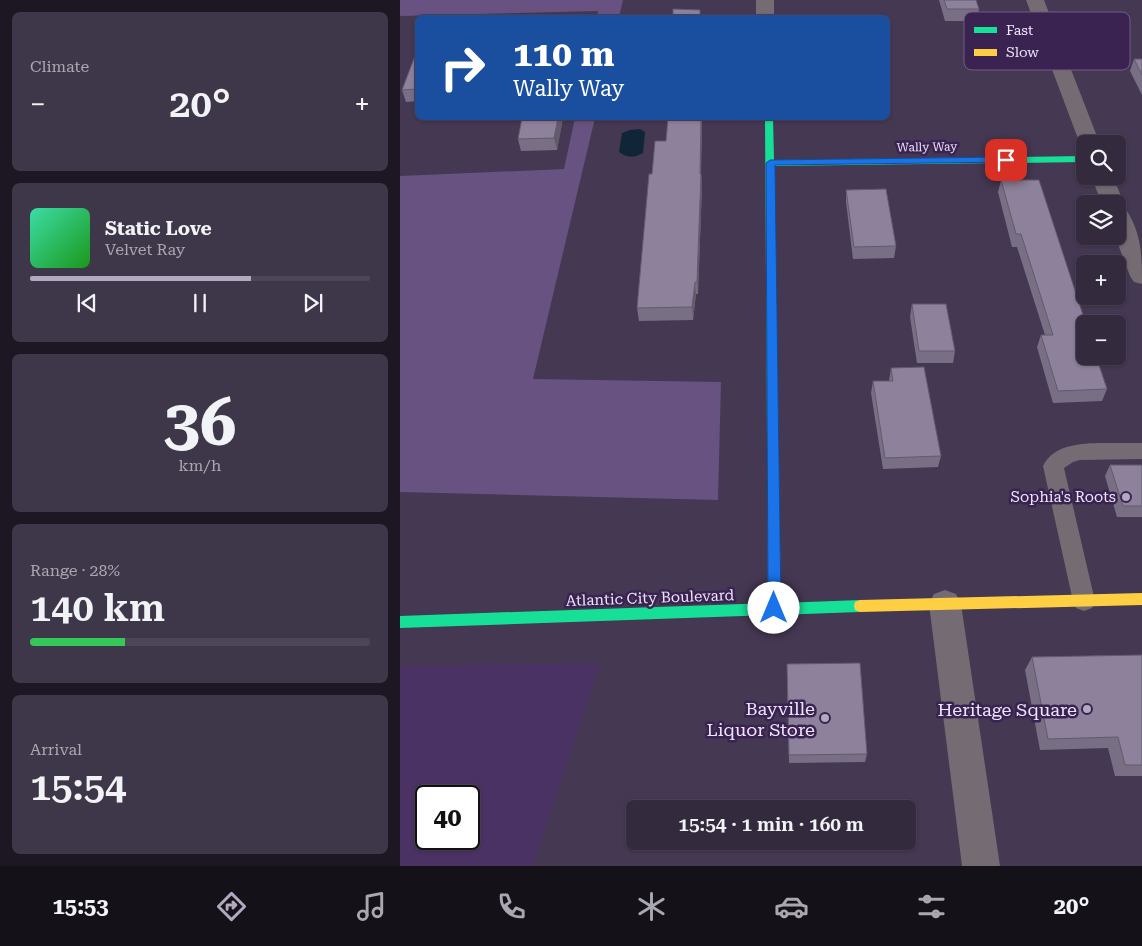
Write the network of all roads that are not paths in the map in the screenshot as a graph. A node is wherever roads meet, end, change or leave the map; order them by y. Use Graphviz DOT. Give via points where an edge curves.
graph roads {
  1 [pos="765,0"];
  2 [pos="1035,0"];
  3 [pos="1040,12"];
  4 [pos="766,15"];
  5 [pos="1062,70"];
  6 [pos="769,120"];
  7 [pos="1087,135"];
  8 [pos="1076,159"];
  9 [pos="770,163"];
  10 [pos="1126,235"];
  11 [pos="1142,276"];
  12 [pos="1142,452"];
  13 [pos="1142,599"];
  14 [pos="1084,601"];
  15 [pos="945,604"];
  16 [pos="774,608"];
  17 [pos="400,622"];
  18 [pos="981,866"];
  1 -- 4 [label="street"];
  2 -- 3 [label="street"];
  5 -- 7 [label="street"];
  6 -- 9 [label="main road"];
  8 -- 9 [label="main road, Wally Way"];
  9 -- 16 [label="main road"];
  10 -- 11 [label="street"];
  12 -- 14 [label="lane" via="1072,453 1059,458 1053,466"];
  13 -- 14 [label="main road, Atlantic City Boulevard"];
  14 -- 15 [label="main road, Atlantic City Boulevard"];
  15 -- 16 [label="main road, Atlantic City Boulevard"];
  15 -- 18 [label="street"];
  16 -- 17 [label="main road, Atlantic City Boulevard"];
}
